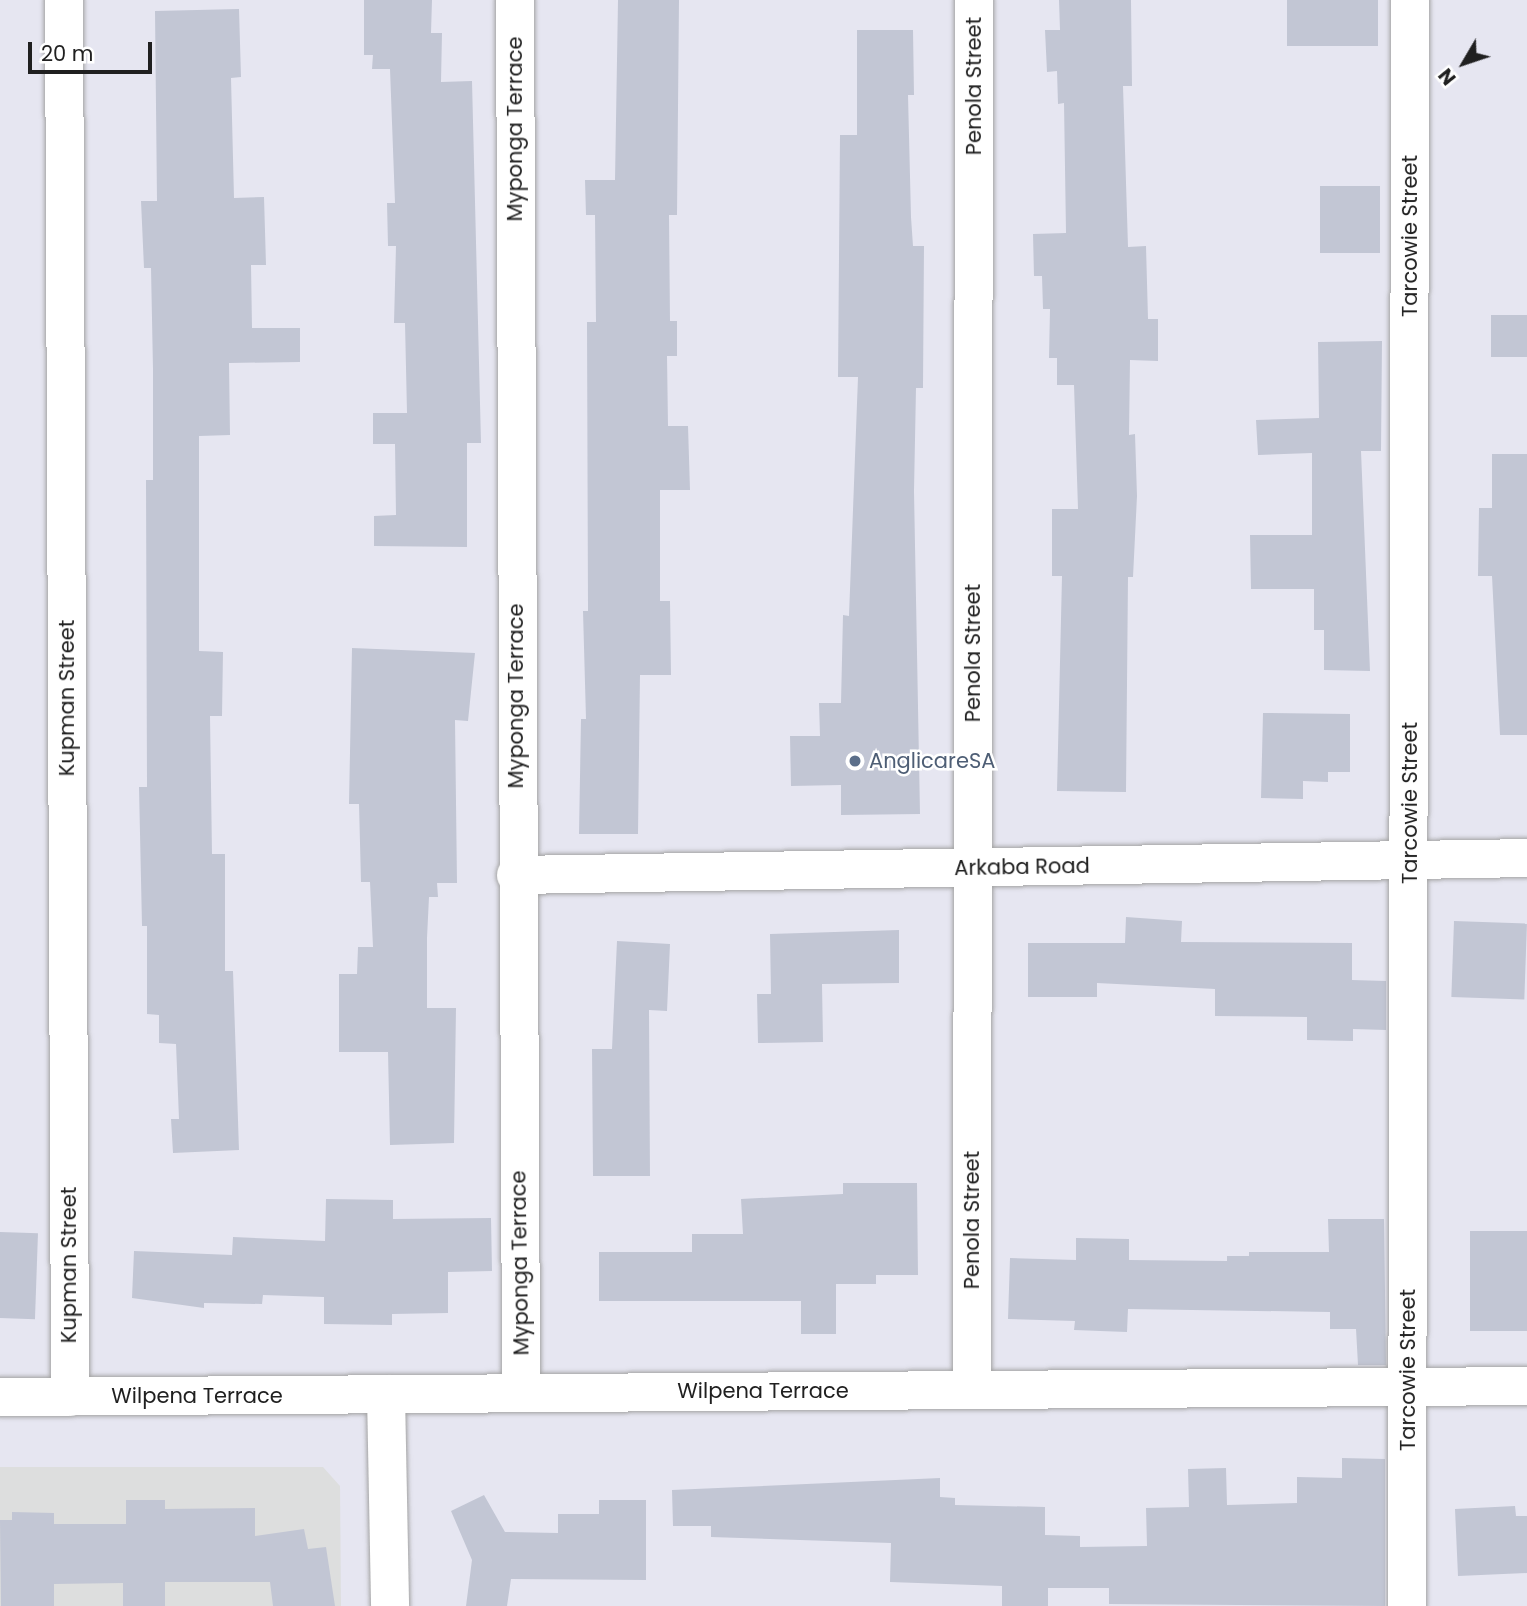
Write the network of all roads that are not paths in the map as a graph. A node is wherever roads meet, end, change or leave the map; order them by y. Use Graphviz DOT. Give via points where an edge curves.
graph roads {
  1 [pos="64,0"];
  2 [pos="515,0"];
  3 [pos="974,0"];
  4 [pos="1410,0"];
  5 [pos="1410,858"];
  6 [pos="1527,858"];
  7 [pos="973,868"];
  8 [pos="516,875"];
  9 [pos="1527,1386"];
  10 [pos="1407,1387"];
  11 [pos="972,1390"];
  12 [pos="521,1392"];
  13 [pos="386,1394"];
  14 [pos="0,1397"];
  15 [pos="70,1397"];
  16 [pos="390,1606"];
  17 [pos="1408,1606"];
  1 -- 15 [label="street, Kupman Street"];
  2 -- 8 [label="street, Myponga Terrace"];
  3 -- 7 [label="street, Penola Street"];
  4 -- 5 [label="street, Tarcowie Street"];
  5 -- 6 [label="street, Arkaba Road"];
  5 -- 7 [label="street, Arkaba Road"];
  5 -- 10 [label="street, Tarcowie Street"];
  7 -- 8 [label="street, Arkaba Road"];
  7 -- 11 [label="street, Penola Street"];
  8 -- 12 [label="street, Myponga Terrace"];
  9 -- 10 [label="street, Wilpena Terrace"];
  10 -- 11 [label="street, Wilpena Terrace"];
  10 -- 17 [label="street, Tarcowie Street"];
  11 -- 12 [label="street, Wilpena Terrace"];
  12 -- 13 [label="street, Wilpena Terrace"];
  13 -- 15 [label="street, Wilpena Terrace"];
  13 -- 16 [label="street"];
  14 -- 15 [label="street, Wilpena Terrace"];
}
